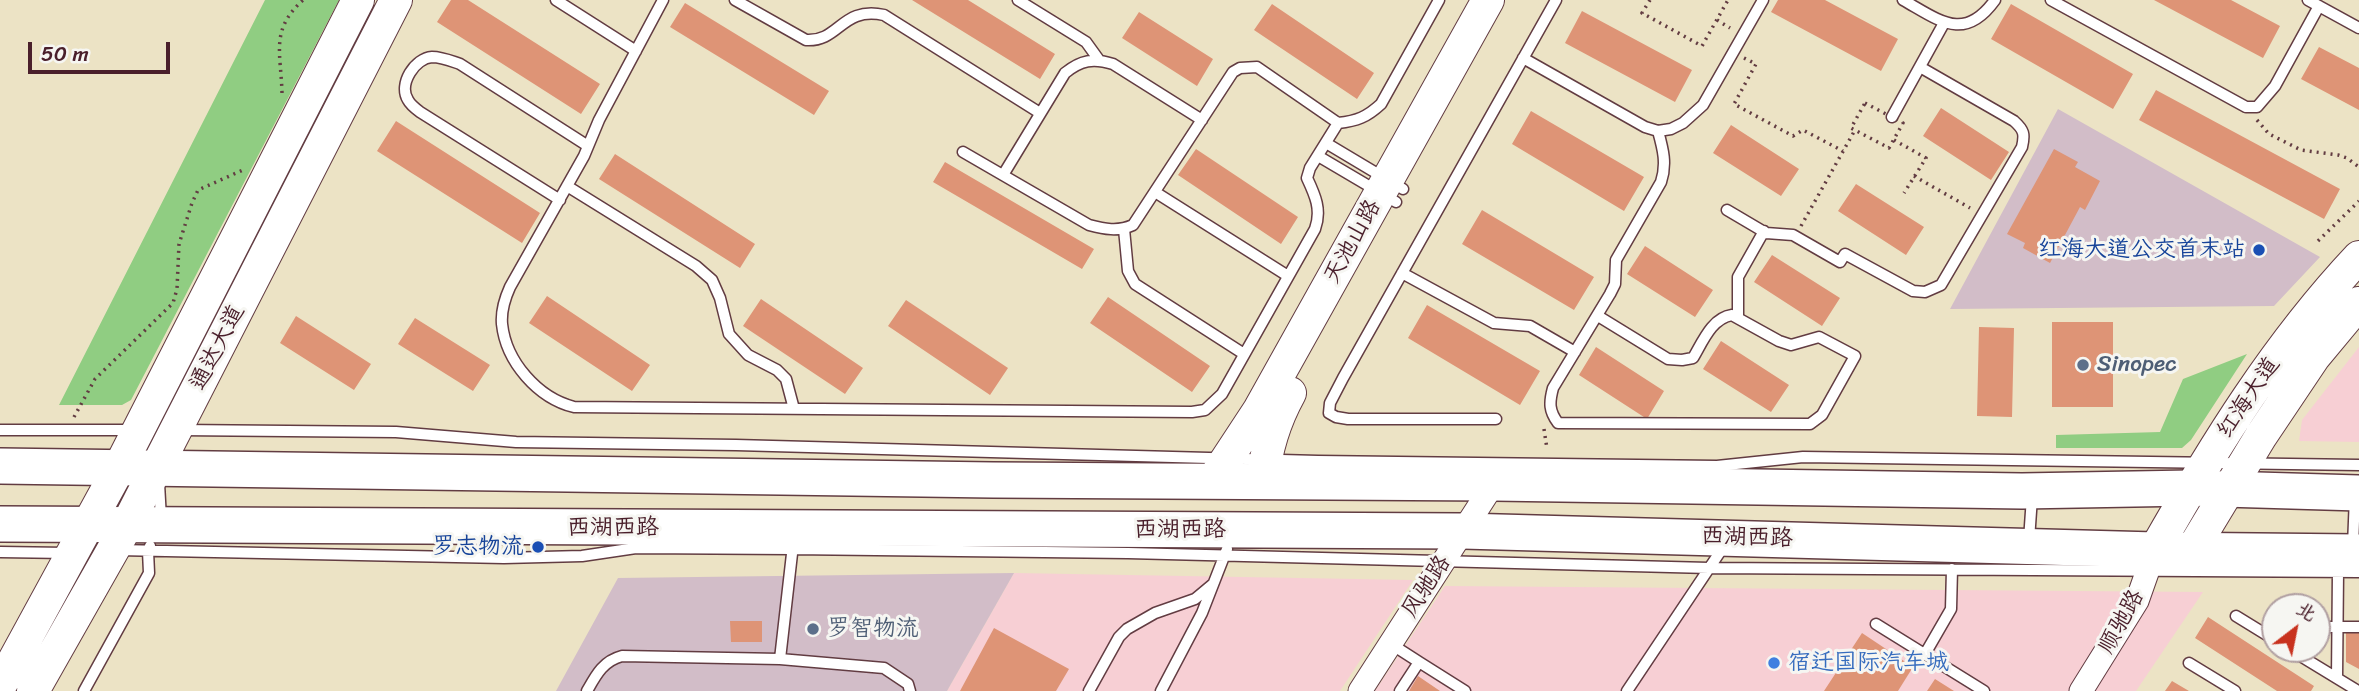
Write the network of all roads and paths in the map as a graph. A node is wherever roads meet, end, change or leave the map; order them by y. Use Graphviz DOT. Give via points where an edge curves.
graph roads {
  1 [pos="303,0"];
  2 [pos="358,0"];
  3 [pos="396,0"];
  4 [pos="556,0"];
  5 [pos="663,0"];
  6 [pos="735,0"];
  7 [pos="1018,0"];
  8 [pos="1439,0"];
  9 [pos="1488,0"];
  10 [pos="1507,0"];
  11 [pos="1556,0"];
  12 [pos="1650,0"];
  13 [pos="1728,0"];
  14 [pos="1763,0"];
  15 [pos="1903,0"];
  16 [pos="1995,0"];
  17 [pos="2051,0"];
  18 [pos="2308,0"];
  19 [pos="2319,6"];
  20 [pos="1944,23"];
  21 [pos="2359,29"];
  22 [pos="636,51"];
  23 [pos="1733,52"];
  24 [pos="1523,58"];
  25 [pos="1099,60"];
  26 [pos="1920,68"];
  27 [pos="282,102"];
  28 [pos="2257,107"];
  29 [pos="1040,113"];
  30 [pos="1892,117"];
  31 [pos="1202,120"];
  32 [pos="1338,123"];
  33 [pos="1855,130"];
  34 [pos="1658,131"];
  35 [pos="1894,140"];
  36 [pos="1326,143"];
  37 [pos="588,146"];
  38 [pos="1843,151"];
  39 [pos="963,152"];
  40 [pos="1318,156"];
  41 [pos="249,165"];
  42 [pos="2359,167"];
  43 [pos="1003,175"];
  44 [pos="1914,176"];
  45 [pos="567,186"];
  46 [pos="1392,191"];
  47 [pos="1155,192"];
  48 [pos="1904,193"];
  49 [pos="560,200"];
  50 [pos="2359,201"];
  51 [pos="1727,210"];
  52 [pos="1983,215"];
  53 [pos="1124,229"];
  54 [pos="1764,231"];
  55 [pos="1795,236"];
  56 [pos="2318,241"];
  57 [pos="2359,257"];
  58 [pos="1402,273"];
  59 [pos="1288,276"];
  60 [pos="2359,303"];
  61 [pos="1598,316"];
  62 [pos="1738,318"];
  63 [pos="1575,352"];
  64 [pos="1244,354"];
  65 [pos="794,409"];
  66 [pos="1496,419"];
  67 [pos="68,429"];
  68 [pos="0,430"];
  69 [pos="157,430"];
  70 [pos="0,466"];
  71 [pos="120,466"];
  72 [pos="158,466"];
  73 [pos="1221,470"];
  74 [pos="1264,470"];
  75 [pos="2198,475"];
  76 [pos="2235,476"];
  77 [pos="1494,483"];
  78 [pos="2358,484"];
  79 [pos="2032,491"];
  80 [pos="0,524"];
  81 [pos="1464,531"];
  82 [pos="1729,538"];
  83 [pos="794,539"];
  84 [pos="112,542"];
  85 [pos="1229,543"];
  86 [pos="2028,546"];
  87 [pos="2192,550"];
  88 [pos="0,552"];
  89 [pos="2151,560"];
  90 [pos="1444,561"];
  91 [pos="2352,562"];
  92 [pos="1709,568"];
  93 [pos="1952,569"];
  94 [pos="1215,582"];
  95 [pos="2236,616"];
  96 [pos="1876,624"];
  97 [pos="2331,627"];
  98 [pos="2338,627"];
  99 [pos="2359,627"];
  100 [pos="2261,631"];
  101 [pos="1391,643"];
  102 [pos="1925,654"];
  103 [pos="780,659"];
  104 [pos="1419,662"];
  105 [pos="2189,663"];
  106 [pos="2312,663"];
  107 [pos="2337,678"];
  108 [pos="0,686"];
  109 [pos="33,691"];
  110 [pos="84,691"];
  111 [pos="587,691"];
  112 [pos="910,691"];
  113 [pos="1089,691"];
  114 [pos="1161,691"];
  115 [pos="1360,691"];
  116 [pos="1400,691"];
  117 [pos="1465,691"];
  118 [pos="1627,691"];
  119 [pos="1984,691"];
  120 [pos="2081,691"];
  121 [pos="2235,691"];
  122 [pos="2358,691"];
  1 -- 27 [label="path" via="281,29"];
  2 -- 69 [label="main road, 通达大道"];
  3 -- 69 [label="main road, 通达大道"];
  4 -- 22 [label="lane"];
  5 -- 22 [label="lane"];
  6 -- 29 [label="lane" via="815,41 855,15 884,15"];
  7 -- 25 [label="lane" via="1086,42"];
  8 -- 32 [label="lane" via="1381,104 1356,121"];
  9 -- 46 [label="main road, 天池山路"];
  10 -- 46 [label="main road, 天池山路"];
  11 -- 24 [label="lane"];
  12 -- 13 [label="path" via="1642,13 1702,46"];
  14 -- 23 [label="lane"];
  15 -- 20 [label="lane"];
  16 -- 20 [label="lane" via="1974,21 1962,26"];
  17 -- 28 [label="lane" via="2246,107"];
  18 -- 19 [label="lane"];
  19 -- 21 [label="lane"];
  19 -- 28 [label="lane" via="2275,86"];
  20 -- 26 [label="lane"];
  22 -- 37 [label="lane"];
  23 -- 34 [label="lane" via="1703,105 1683,123"];
  23 -- 38 [label="path" via="1756,64 1734,104 1793,136 1802,130"];
  24 -- 34 [label="lane"];
  24 -- 58 [label="lane"];
  25 -- 29 [label="lane" via="1075,64"];
  25 -- 31 [label="lane" via="1113,64"];
  26 -- 30 [label="lane"];
  26 -- 52 [label="lane" via="2024,130 2022,147"];
  28 -- 42 [label="path" via="2258,121 2269,134 2301,150 2347,158"];
  29 -- 43 [label="lane"];
  30 -- 33 [label="path" via="1865,103 1851,128"];
  30 -- 35 [label="path" via="1903,123"];
  31 -- 32 [label="lane" via="1233,72 1250,66"];
  31 -- 47 [label="lane"];
  32 -- 36 [label="lane"];
  33 -- 35 [label="path" via="1889,148"];
  33 -- 38 [label="path"];
  34 -- 61 [label="lane" via="1665,156 1661,182 1616,260 1615,284"];
  35 -- 44 [label="path" via="1926,158"];
  36 -- 40 [label="lane"];
  36 -- 46 [label="lane"];
  37 -- 45 [label="lane"];
  37 -- 49 [label="lane" via="460,64 429,57 414,66 405,85 407,99 420,112"];
  38 -- 55 [label="path"];
  39 -- 43 [label="lane"];
  40 -- 46 [label="lane"];
  40 -- 59 [label="lane" via="1307,177 1317,199 1318,221"];
  41 -- 67 [label="path" via="198,190 179,244 173,303 95,379"];
  43 -- 53 [label="lane" via="1089,225"];
  44 -- 48 [label="path"];
  44 -- 52 [label="path"];
  45 -- 49 [label="lane"];
  45 -- 65 [label="lane" via="712,280 729,334 748,355 786,379"];
  46 -- 73 [label="main road, 天池山路"];
  46 -- 74 [label="main road, 天池山路" via="1276,418"];
  47 -- 53 [label="lane" via="1133,225"];
  47 -- 59 [label="lane"];
  49 -- 65 [label="lane" via="510,287 502,324 517,364 548,398 574,407"];
  50 -- 56 [label="path"];
  51 -- 54 [label="lane"];
  52 -- 55 [label="lane" via="1941,285 1925,292 1913,291 1845,254 1840,262"];
  53 -- 64 [label="lane" via="1128,271 1135,284"];
  54 -- 55 [label="lane"];
  54 -- 62 [label="lane" via="1738,277"];
  57 -- 75 [label="main road, 红海大道" via="2290,337"];
  58 -- 63 [label="lane" via="1494,323 1530,326"];
  58 -- 66 [label="lane" via="1334,395 1329,413 1348,419"];
  59 -- 64 [label="lane"];
  60 -- 76 [label="main road, 红海大道" via="2314,357"];
  61 -- 62 [label="lane" via="1668,359 1682,360 1693,358 1724,316"];
  61 -- 63 [label="lane"];
  62 -- 63 [label="lane" via="1791,345 1819,337 1855,356 1822,415 1810,424 1558,423 1549,402"];
  64 -- 65 [label="lane" via="1222,394 1205,410 1192,412"];
  67 -- 68 [label="lane"];
  67 -- 69 [label="lane"];
  69 -- 71 [label="main road, 通达大道"];
  69 -- 72 [label="main road, 通达大道"];
  69 -- 73 [label="lane" via="396,432 516,442 736,445"];
  70 -- 71 [label="main road"];
  71 -- 72 [label="main road"];
  71 -- 84 [label="main road, 通达大道"];
  72 -- 73 [label="main road" via="979,480"];
  72 -- 84 [label="main road, 通达大道"];
  73 -- 74 [label="main road"];
  74 -- 75 [label="lane" via="1717,466 1803,457"];
  74 -- 77 [label="main road"];
  75 -- 76 [label="main road"];
  75 -- 79 [label="main road"];
  75 -- 89 [label="main road, 红海大道"];
  76 -- 78 [label="main road"];
  76 -- 87 [label="main road, 红海大道"];
  77 -- 79 [label="main road"];
  77 -- 81 [label="street, 风驰路"];
  78 -- 91 [label="lane"];
  79 -- 86 [label="lane"];
  80 -- 84 [label="main road, 西湖西路"];
  81 -- 82 [label="main road, 西湖西路"];
  81 -- 85 [label="main road, 西湖西路"];
  81 -- 90 [label="street, 风驰路"];
  82 -- 86 [label="main road, 西湖西路"];
  82 -- 92 [label="lane"];
  83 -- 84 [label="main road, 西湖西路"];
  83 -- 85 [label="main road, 西湖西路"];
  83 -- 103 [label="lane"];
  84 -- 88 [label="lane"];
  84 -- 108 [label="main road, 通达大道"];
  84 -- 109 [label="main road, 通达大道"];
  84 -- 110 [label="lane" via="149,573"];
  85 -- 90 [label="lane"];
  85 -- 94 [label="lane"];
  86 -- 89 [label="main road, 西湖西路"];
  87 -- 89 [label="main road, 西湖西路"];
  87 -- 91 [label="main road, 西湖西路"];
  89 -- 91 [label="lane"];
  89 -- 93 [label="lane"];
  89 -- 120 [label="street, 顺驰路" via="2137,601"];
  90 -- 92 [label="lane"];
  90 -- 101 [label="street, 风驰路"];
  91 -- 98 [label="lane"];
  92 -- 93 [label="lane"];
  92 -- 118 [label="lane"];
  93 -- 102 [label="lane" via="1951,609"];
  94 -- 113 [label="lane" via="1195,599 1127,629"];
  94 -- 114 [label="lane"];
  95 -- 100 [label="lane"];
  96 -- 102 [label="lane"];
  97 -- 98 [label="lane"];
  98 -- 99 [label="lane"];
  98 -- 107 [label="lane"];
  101 -- 104 [label="lane"];
  101 -- 115 [label="street, 风驰路"];
  102 -- 119 [label="lane"];
  103 -- 111 [label="lane" via="622,656 610,659"];
  103 -- 112 [label="lane" via="884,668 898,675"];
  104 -- 116 [label="lane"];
  104 -- 117 [label="lane"];
  105 -- 121 [label="lane"];
  106 -- 107 [label="lane"];
  107 -- 122 [label="lane"];
}
